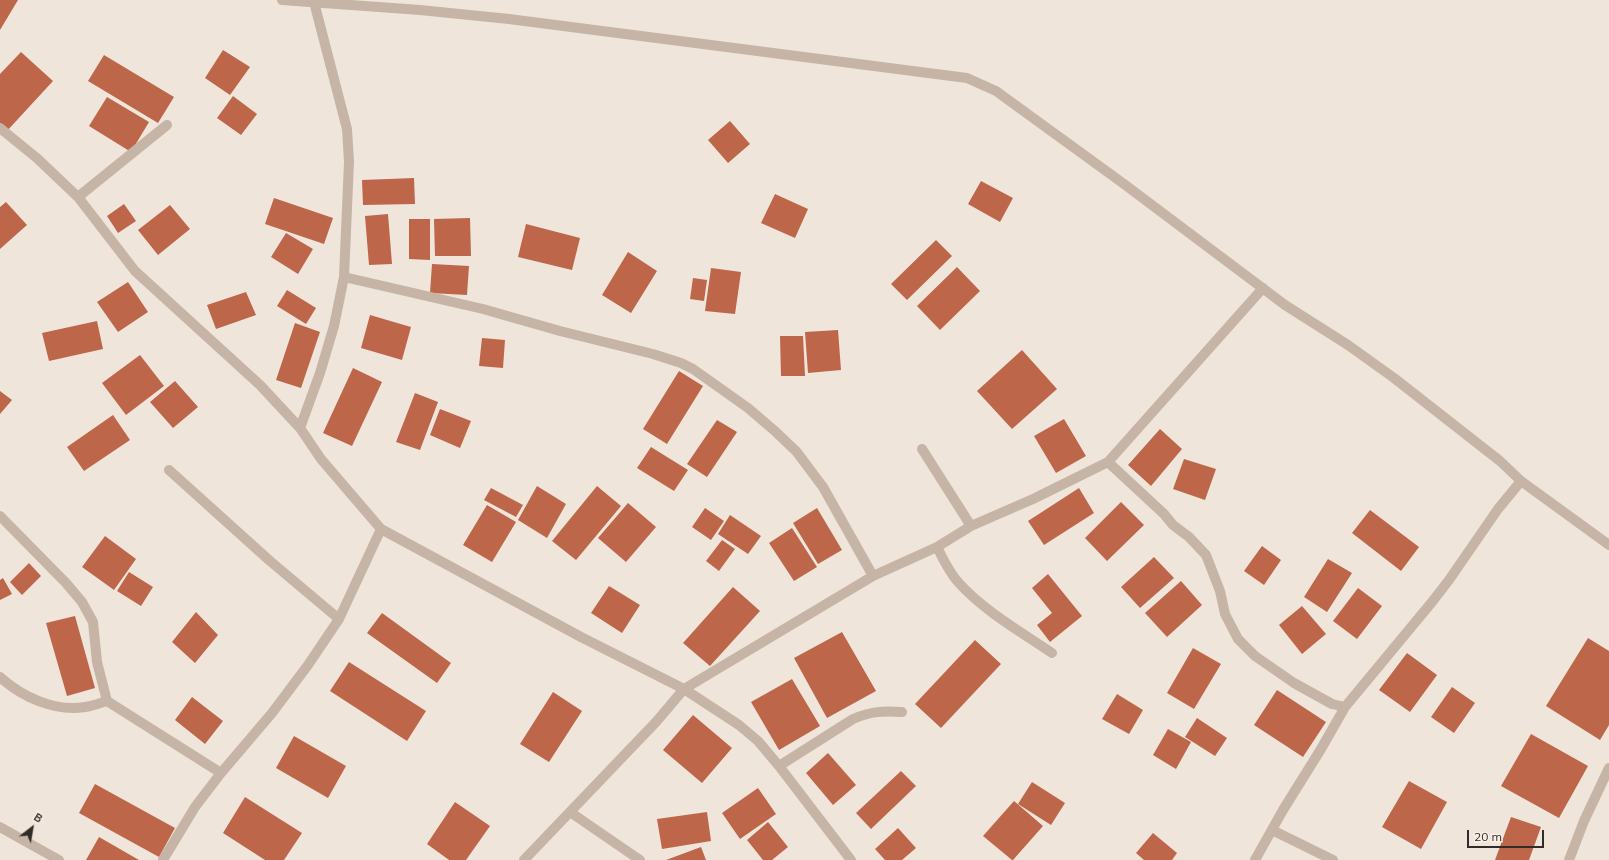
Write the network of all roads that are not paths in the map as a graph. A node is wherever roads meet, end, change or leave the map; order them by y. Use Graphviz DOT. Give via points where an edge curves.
graph roads {
  1 [pos="282,0"];
  2 [pos="314,2"];
  3 [pos="167,125"];
  4 [pos="0,128"];
  5 [pos="78,197"];
  6 [pos="344,277"];
  7 [pos="1263,288"];
  8 [pos="300,428"];
  9 [pos="922,449"];
  10 [pos="1108,462"];
  11 [pos="169,470"];
  12 [pos="1520,481"];
  13 [pos="0,516"];
  14 [pos="971,526"];
  15 [pos="381,529"];
  16 [pos="1609,545"];
  17 [pos="937,547"];
  18 [pos="873,576"];
  19 [pos="339,619"];
  20 [pos="1052,653"];
  21 [pos="0,677"];
  22 [pos="684,689"];
  23 [pos="107,702"];
  24 [pos="1345,707"];
  25 [pos="902,712"];
  26 [pos="779,766"];
  27 [pos="1609,768"];
  28 [pos="221,773"];
  29 [pos="570,812"];
  30 [pos="0,827"];
  31 [pos="1272,830"];
  32 [pos="59,860"];
  33 [pos="163,860"];
  34 [pos="524,860"];
  35 [pos="640,860"];
  36 [pos="851,860"];
  37 [pos="1255,860"];
  38 [pos="1333,860"];
  39 [pos="1569,860"];
  1 -- 2 [label="street"];
  2 -- 6 [label="street" via="347,129 349,162"];
  2 -- 7 [label="street" via="510,19 967,78 990,88 1010,102"];
  3 -- 5 [label="street"];
  4 -- 5 [label="street"];
  5 -- 8 [label="street" via="135,270 260,386"];
  6 -- 8 [label="street" via="334,326"];
  6 -- 18 [label="street" via="483,309 653,354 693,369 748,408 796,451 823,487"];
  7 -- 10 [label="street"];
  7 -- 12 [label="street" via="1394,378 1500,461"];
  8 -- 15 [label="street" via="321,459"];
  9 -- 14 [label="street"];
  10 -- 14 [label="street" via="1034,499"];
  10 -- 24 [label="street" via="1173,525 1190,537 1206,555 1220,591 1225,614 1238,639 1256,656 1294,683 1332,704"];
  11 -- 19 [label="street" via="270,562"];
  12 -- 16 [label="street"];
  12 -- 24 [label="street" via="1436,596"];
  13 -- 23 [label="street" via="82,602 93,622 97,662"];
  14 -- 17 [label="street"];
  15 -- 19 [label="street"];
  15 -- 22 [label="street" via="581,637"];
  17 -- 18 [label="street"];
  17 -- 20 [label="street" via="957,581 968,592 993,613"];
  18 -- 22 [label="street"];
  19 -- 28 [label="street" via="272,713"];
  21 -- 23 [label="street" via="8,685 32,698 56,705 71,708"];
  22 -- 26 [label="street" via="739,725 758,741"];
  22 -- 29 [label="street"];
  23 -- 28 [label="street"];
  24 -- 31 [label="street"];
  25 -- 26 [label="street" via="881,710 866,713"];
  26 -- 36 [label="street"];
  27 -- 39 [label="street"];
  28 -- 33 [label="street" via="194,807"];
  29 -- 34 [label="street"];
  29 -- 35 [label="street"];
  30 -- 32 [label="street"];
  31 -- 37 [label="street"];
  31 -- 38 [label="street"];
}
